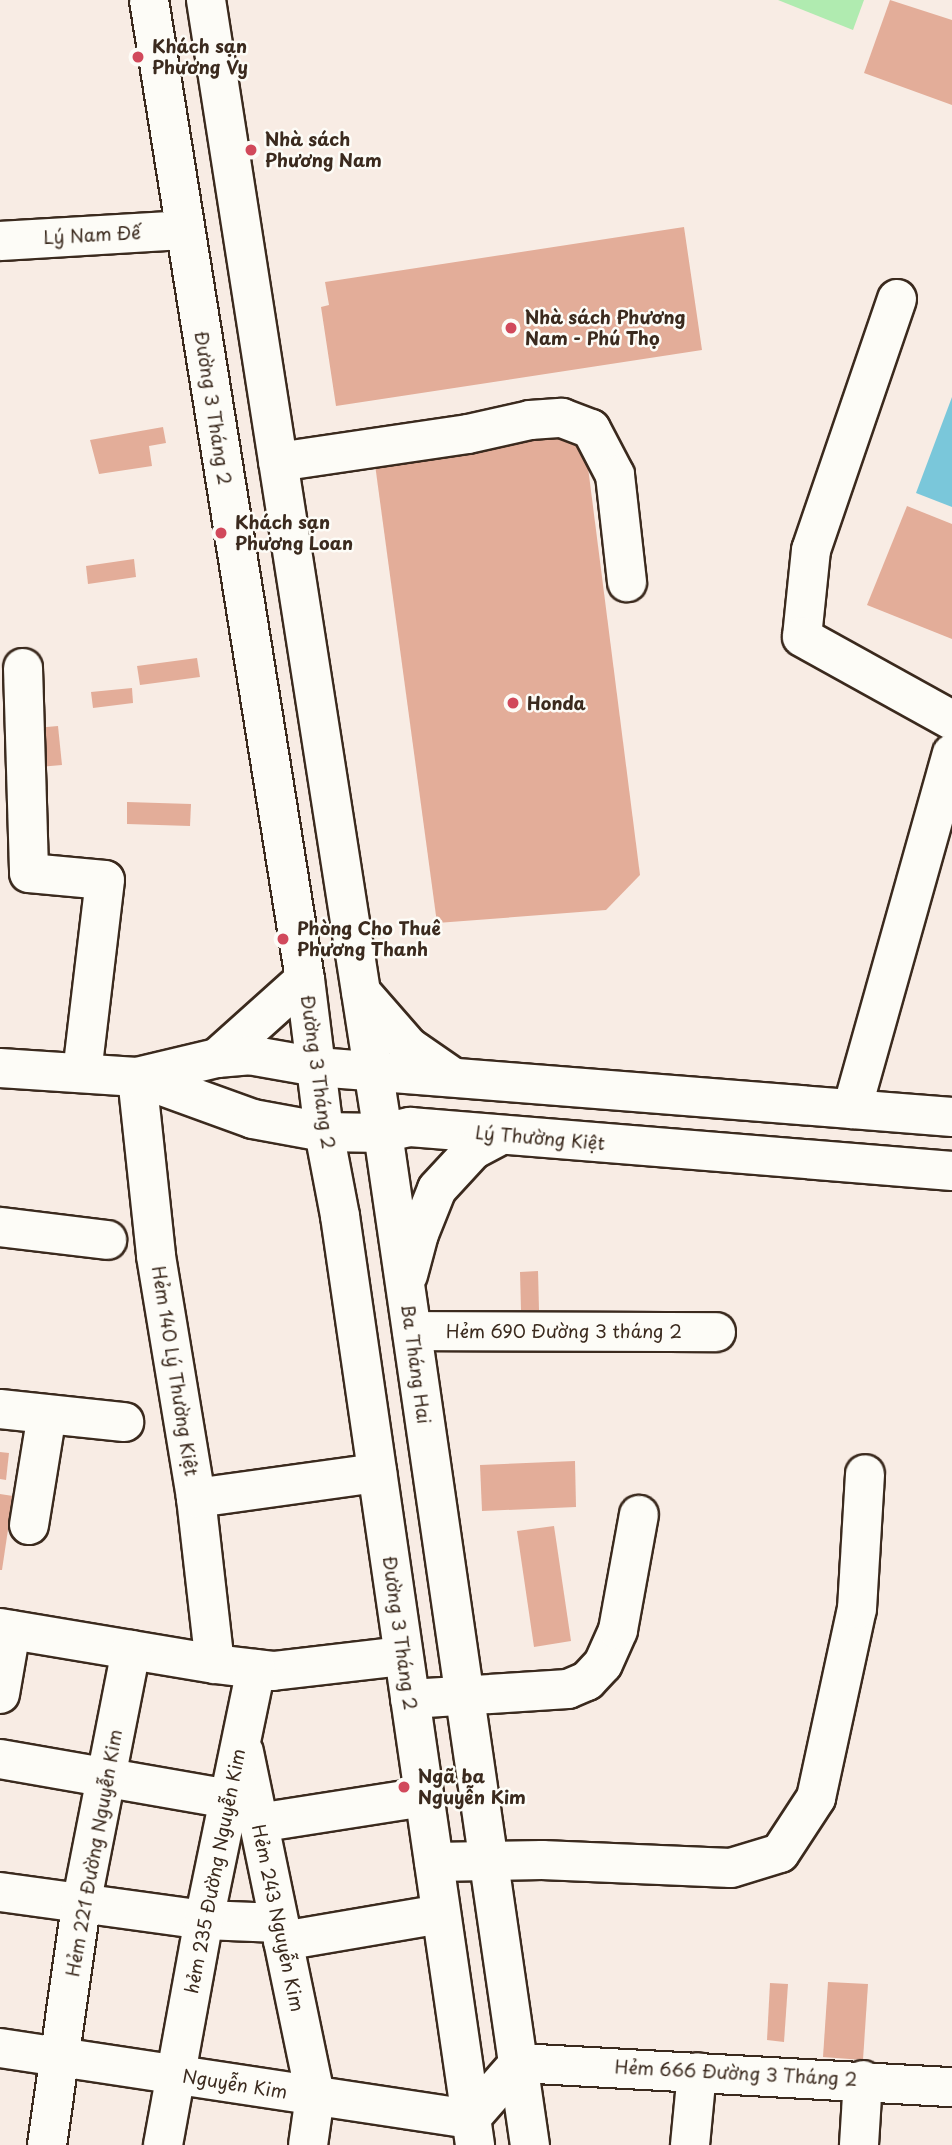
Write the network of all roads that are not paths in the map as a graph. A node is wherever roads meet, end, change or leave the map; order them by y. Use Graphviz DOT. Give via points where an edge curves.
graph roads {
  1 [pos="149,0"];
  2 [pos="206,0"];
  3 [pos="185,230"];
  4 [pos="0,241"];
  5 [pos="897,299"];
  6 [pos="278,462"];
  7 [pos="627,582"];
  8 [pos="23,668"];
  9 [pos="952,720"];
  10 [pos="952,754"];
  11 [pos="305,979"];
  12 [pos="361,992"];
  13 [pos="217,1058"];
  14 [pos="317,1067"];
  15 [pos="0,1068"];
  16 [pos="372,1071"];
  17 [pos="82,1072"];
  18 [pos="137,1077"];
  19 [pos="452,1077"];
  20 [pos="852,1109"];
  21 [pos="952,1117"];
  22 [pos="324,1132"];
  23 [pos="383,1133"];
  24 [pos="500,1135"];
  25 [pos="952,1171"];
  26 [pos="0,1227"];
  27 [pos="107,1240"];
  28 [pos="405,1287"];
  29 [pos="412,1331"];
  30 [pos="716,1332"];
  31 [pos="0,1409"];
  32 [pos="47,1414"];
  33 [pos="124,1422"];
  34 [pos="377,1473"];
  35 [pos="865,1474"];
  36 [pos="196,1498"];
  37 [pos="639,1515"];
  38 [pos="30,1525"];
  39 [pos="5,1629"];
  40 [pos="131,1650"];
  41 [pos="403,1656"];
  42 [pos="215,1664"];
  43 [pos="256,1669"];
  44 [pos="0,1695"];
  45 [pos="465,1696"];
  46 [pos="410,1699"];
  47 [pos="0,1759"];
  48 [pos="108,1776"];
  49 [pos="424,1797"];
  50 [pos="247,1808"];
  51 [pos="489,1860"];
  52 [pos="434,1862"];
  53 [pos="0,1892"];
  54 [pos="81,1905"];
  55 [pos="441,1914"];
  56 [pos="204,1920"];
  57 [pos="281,1932"];
  58 [pos="0,2048"];
  59 [pos="60,2057"];
  60 [pos="519,2063"];
  61 [pos="697,2071"];
  62 [pos="175,2074"];
  63 [pos="863,2080"];
  64 [pos="952,2087"];
  65 [pos="315,2096"];
  66 [pos="472,2132"];
  67 [pos="47,2145"];
  68 [pos="163,2145"];
  69 [pos="308,2145"];
  70 [pos="530,2145"];
  71 [pos="690,2145"];
  72 [pos="859,2145"];
  1 -- 3 [label="main road, Đường 3 Tháng 2"];
  2 -- 6 [label="main road"];
  3 -- 4 [label="main road, Lý Nam Đế"];
  3 -- 11 [label="main road, Đường 3 Tháng 2"];
  5 -- 9 [label="main road" via="811,550 802,637"];
  6 -- 7 [label="main road" via="562,418 590,429 615,475"];
  6 -- 12 [label="main road"];
  8 -- 17 [label="main road" via="29,873 105,880"];
  10 -- 20 [label="main road"];
  11 -- 13 [label="main road"];
  11 -- 14 [label="main road, Đường 3 Tháng 2"];
  12 -- 16 [label="main road"];
  12 -- 19 [label="main road" via="409,1047"];
  13 -- 14 [label="main road, Lý Thường Kiệt" via="250,1055"];
  13 -- 18 [label="main road, Lý Thường Kiệt"];
  14 -- 16 [label="main road, Lý Thường Kiệt"];
  14 -- 22 [label="main road, Đường 3 Tháng 2"];
  15 -- 17 [label="main road, Lý Thường Kiệt"];
  16 -- 19 [label="main road, Lý Thường Kiệt"];
  16 -- 23 [label="main road"];
  17 -- 18 [label="main road, Lý Thường Kiệt"];
  18 -- 22 [label="main road, Lý Thường Kiệt" via="253,1119"];
  18 -- 36 [label="main road, Hẻm 140 Lý Thường Kiệt" via="167,1333"];
  19 -- 20 [label="main road, Lý Thường Kiệt"];
  20 -- 21 [label="main road, Lý Thường Kiệt"];
  22 -- 23 [label="main road, Lý Thường Kiệt"];
  22 -- 34 [label="main road, Đường 3 Tháng 2"];
  23 -- 24 [label="main road, Lý Thường Kiệt" via="410,1127"];
  23 -- 28 [label="main road"];
  24 -- 25 [label="main road, Lý Thường Kiệt"];
  24 -- 28 [label="main road" via="472,1150 437,1189"];
  26 -- 27 [label="main road"];
  28 -- 29 [label="main road, Ba Tháng Hai"];
  29 -- 30 [label="main road, Hẻm 690 Đường 3 tháng 2"];
  29 -- 45 [label="main road, Ba Tháng Hai"];
  31 -- 32 [label="main road"];
  32 -- 33 [label="main road"];
  32 -- 38 [label="main road"];
  34 -- 36 [label="main road"];
  34 -- 41 [label="main road, Đường 3 Tháng 2"];
  35 -- 51 [label="main road" via="857,1609 817,1798 780,1853 731,1868"];
  36 -- 42 [label="main road, Hẻm 140 Lý Thường Kiệt"];
  37 -- 45 [label="main road" via="618,1630 603,1664 586,1681 568,1689"];
  39 -- 40 [label="main road"];
  39 -- 44 [label="main road"];
  40 -- 42 [label="main road"];
  40 -- 48 [label="main road, Hẻm 221 Đường Nguyễn Kim"];
  41 -- 43 [label="main road"];
  41 -- 46 [label="main road, Đường 3 Tháng 2"];
  42 -- 43 [label="main road"];
  43 -- 50 [label="main road, hẻm 235 Đường Nguyễn Kim" via="241,1739"];
  45 -- 46 [label="main road"];
  45 -- 51 [label="main road"];
  46 -- 49 [label="main road, Đường 3 Tháng 2"];
  47 -- 48 [label="main road"];
  48 -- 50 [label="main road"];
  48 -- 54 [label="main road, Hẻm 221 Đường Nguyễn Kim"];
  49 -- 50 [label="main road"];
  49 -- 52 [label="main road, Đường 3 Tháng 2"];
  50 -- 56 [label="main road, hẻm 235 Đường Nguyễn Kim"];
  50 -- 57 [label="main road, Hẻm 243 Nguyễn Kim"];
  51 -- 52 [label="main road"];
  51 -- 60 [label="main road"];
  52 -- 55 [label="main road, Đường 3 Tháng 2"];
  53 -- 54 [label="main road"];
  54 -- 56 [label="main road"];
  54 -- 59 [label="main road, Hẻm 221 Đường Nguyễn Kim"];
  55 -- 57 [label="main road"];
  55 -- 66 [label="main road, Đường 3 Tháng 2"];
  56 -- 57 [label="main road"];
  56 -- 62 [label="main road, hẻm 235 Đường Nguyễn Kim"];
  57 -- 65 [label="main road, Hẻm 243 Nguyễn Kim"];
  58 -- 59 [label="main road, Nguyễn Kim"];
  59 -- 62 [label="main road, Nguyễn Kim"];
  59 -- 67 [label="main road, Hẻm 221 Đường Nguyễn Kim"];
  60 -- 61 [label="main road, Hẻm 666 Đường 3 Tháng 2"];
  60 -- 66 [label="main road"];
  60 -- 70 [label="main road"];
  61 -- 63 [label="main road, Hẻm 666 Đường 3 Tháng 2"];
  61 -- 71 [label="main road"];
  62 -- 65 [label="main road, Nguyễn Kim"];
  62 -- 68 [label="main road, hẻm 235 Đường Nguyễn Kim"];
  63 -- 64 [label="main road, Hẻm 666 Đường 3 Tháng 2"];
  63 -- 72 [label="main road"];
  65 -- 66 [label="main road, Nguyễn Kim"];
  65 -- 69 [label="main road, Hẻm 243 Nguyễn Kim"];
}
